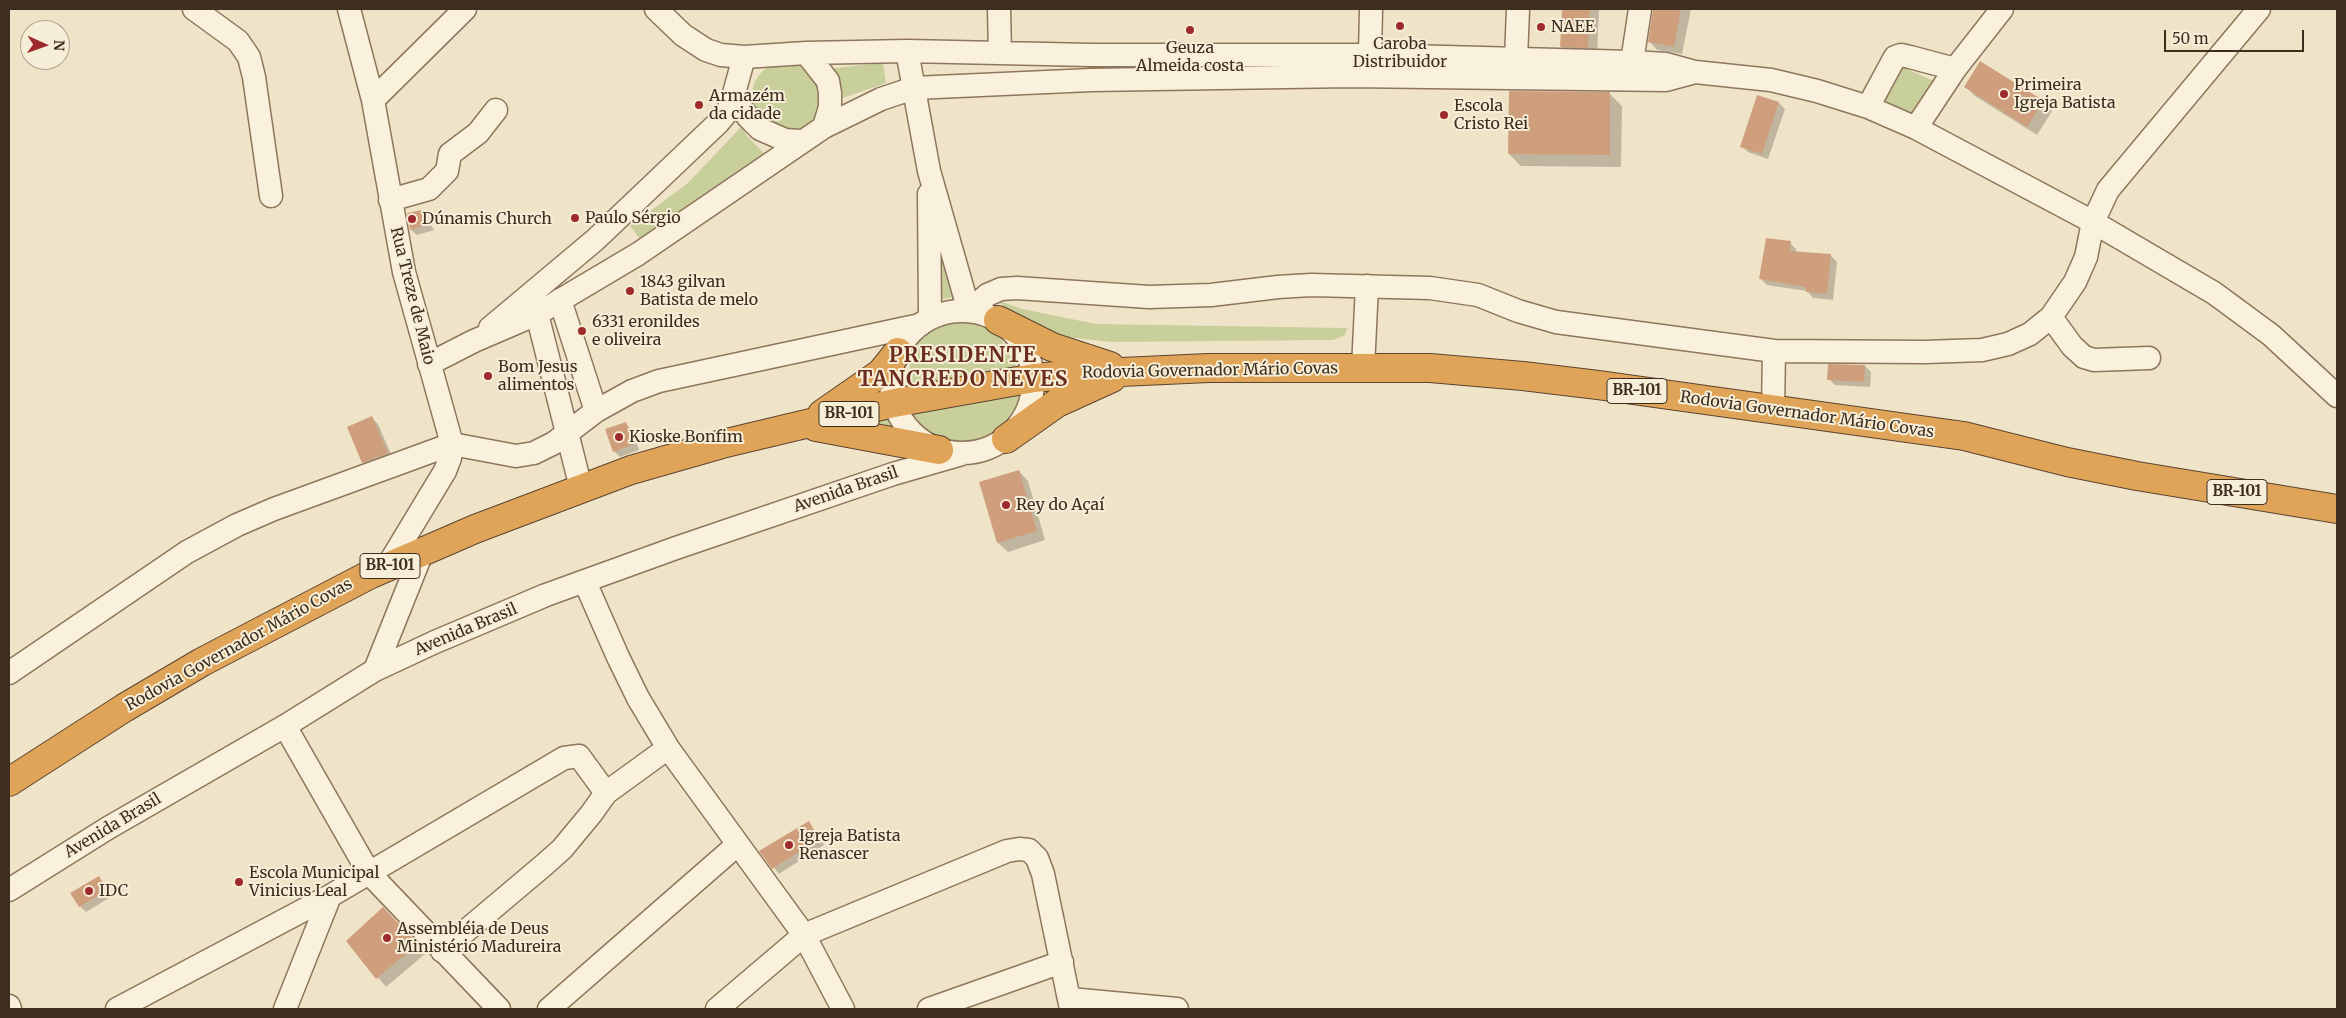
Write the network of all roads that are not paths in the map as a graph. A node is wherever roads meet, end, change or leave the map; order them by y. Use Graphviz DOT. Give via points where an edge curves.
graph roads {
  1 [pos="194,9"];
  2 [pos="349,9"];
  3 [pos="464,9"];
  4 [pos="656,9"];
  5 [pos="680,9"];
  6 [pos="998,9"];
  7 [pos="1371,9"];
  8 [pos="1518,9"];
  9 [pos="1640,9"];
  10 [pos="2002,9"];
  11 [pos="2260,9"];
  12 [pos="683,35"];
  13 [pos="908,51"];
  14 [pos="1000,52"];
  15 [pos="806,53"];
  16 [pos="1091,54"];
  17 [pos="1370,56"];
  18 [pos="744,57"];
  19 [pos="1516,59"];
  20 [pos="1632,62"];
  21 [pos="1454,67"];
  22 [pos="1955,69"];
  23 [pos="1695,72"];
  24 [pos="1090,80"];
  25 [pos="914,88"];
  26 [pos="733,97"];
  27 [pos="373,100"];
  28 [pos="1868,108"];
  29 [pos="496,110"];
  30 [pos="824,127"];
  31 [pos="1916,128"];
  32 [pos="800,141"];
  33 [pos="929,171"];
  34 [pos="270,196"];
  35 [pos="390,200"];
  36 [pos="2093,222"];
  37 [pos="1367,286"];
  38 [pos="560,300"];
  39 [pos="537,314"];
  40 [pos="981,314"];
  41 [pos="2051,317"];
  42 [pos="925,322"];
  43 [pos="474,341"];
  44 [pos="1774,350"];
  45 [pos="898,352"];
  46 [pos="2150,358"];
  47 [pos="429,364"];
  48 [pos="1363,368"];
  49 [pos="1130,371"];
  50 [pos="1034,378"];
  51 [pos="2337,396"];
  52 [pos="894,403"];
  53 [pos="1773,410"];
  54 [pos="596,411"];
  55 [pos="804,424"];
  56 [pos="566,432"];
  57 [pos="1006,439"];
  58 [pos="452,444"];
  59 [pos="951,452"];
  60 [pos="581,488"];
  61 [pos="2337,509"];
  62 [pos="423,550"];
  63 [pos="387,567"];
  64 [pos="585,582"];
  65 [pos="375,670"];
  66 [pos="9,673"];
  67 [pos="285,726"];
  68 [pos="668,748"];
  69 [pos="9,782"];
  70 [pos="606,793"];
  71 [pos="737,845"];
  72 [pos="369,873"];
  73 [pos="9,890"];
  74 [pos="330,896"];
  75 [pos="804,935"];
  76 [pos="442,952"];
  77 [pos="1062,962"];
  78 [pos="1070,1004"];
  79 [pos="117,1009"];
  80 [pos="285,1009"];
  81 [pos="499,1009"];
  82 [pos="549,1009"];
  83 [pos="717,1009"];
  84 [pos="843,1009"];
  85 [pos="929,1009"];
  86 [pos="1177,1009"];
  1 -- 34 [label="street" via="238,41 249,57"];
  2 -- 27 [label="street, Rua Treze de Maio"];
  3 -- 27 [label="street"];
  4 -- 12 [label="street"];
  5 -- 12 [label="street"];
  6 -- 14 [label="street"];
  7 -- 17 [label="street"];
  8 -- 19 [label="street"];
  9 -- 20 [label="street"];
  10 -- 22 [label="street"];
  11 -- 36 [label="street" via="2122,171 2108,190"];
  12 -- 18 [label="street" via="706,50"];
  13 -- 14 [label="street"];
  13 -- 15 [label="street"];
  13 -- 25 [label="street"];
  14 -- 16 [label="street"];
  15 -- 18 [label="street"];
  15 -- 30 [label="street" via="829,87 830,107"];
  16 -- 17 [label="street"];
  16 -- 24 [label="street"];
  17 -- 21 [label="street"];
  18 -- 26 [label="street"];
  19 -- 20 [label="street"];
  19 -- 21 [label="street"];
  20 -- 23 [label="street" via="1666,64"];
  21 -- 23 [label="street" via="1666,80"];
  21 -- 24 [label="street" via="1350,76"];
  22 -- 28 [label="street" via="1910,57 1895,57"];
  22 -- 31 [label="street"];
  23 -- 28 [label="street" via="1771,80 1817,90"];
  24 -- 25 [label="street"];
  25 -- 30 [label="street" via="881,99"];
  25 -- 33 [label="street"];
  26 -- 32 [label="street" via="760,129 786,140"];
  26 -- 43 [label="street" via="728,111 718,123 650,190 596,240"];
  27 -- 35 [label="street, Rua Treze de Maio"];
  28 -- 31 [label="street"];
  29 -- 35 [label="street" via="478,133 450,154 447,170 429,189"];
  30 -- 32 [label="street"];
  31 -- 36 [label="street"];
  32 -- 38 [label="street" via="638,254"];
  33 -- 40 [label="street"];
  33 -- 42 [label="street"];
  35 -- 47 [label="street, Rua Treze de Maio" via="404,272"];
  36 -- 41 [label="street" via="2086,257 2076,282"];
  36 -- 51 [label="street" via="2214,293 2271,335"];
  37 -- 40 [label="street" via="1278,287 1211,295 1149,296 1001,289 980,302"];
  37 -- 44 [label="street" via="1457,291 1556,322"];
  37 -- 48 [label="street"];
  38 -- 39 [label="street"];
  38 -- 54 [label="street"];
  39 -- 43 [label="street"];
  39 -- 56 [label="street"];
  40 -- 42 [label="street" via="949,312"];
  40 -- 49 [label="highway" via="1052,347"];
  40 -- 50 [label="street" via="1016,335 1028,355"];
  41 -- 44 [label="street" via="2023,337 1982,350"];
  41 -- 46 [label="street" via="2072,346 2084,356 2094,360"];
  42 -- 45 [label="street" via="907,337"];
  42 -- 54 [label="street" via="676,376 632,391"];
  43 -- 47 [label="street"];
  44 -- 53 [label="street"];
  45 -- 52 [label="street" via="892,376"];
  45 -- 55 [label="highway" via="881,372"];
  47 -- 58 [label="street, Rua Treze de Maio"];
  48 -- 49 [label="highway, Rodovia Governador Mário Covas / BR-101"];
  48 -- 53 [label="highway, Rodovia Governador Mário Covas / BR-101" via="1430,368 1523,376"];
  49 -- 50 [label="highway, Rodovia Governador Mário Covas / BR-101"];
  49 -- 57 [label="highway" via="1057,403"];
  50 -- 52 [label="highway, Rodovia Governador Mário Covas / BR-101"];
  50 -- 57 [label="street" via="1031,401 1022,422"];
  52 -- 55 [label="highway, Rodovia Governador Mário Covas / BR-101"];
  52 -- 59 [label="street" via="904,423 920,439"];
  53 -- 61 [label="highway, Rodovia Governador Mário Covas / BR-101" via="1964,436 2111,471"];
  54 -- 56 [label="street"];
  55 -- 59 [label="highway"];
  55 -- 60 [label="highway, Rodovia Governador Mário Covas / BR-101" via="631,470"];
  56 -- 58 [label="street" via="542,450 516,456"];
  56 -- 60 [label="street"];
  57 -- 59 [label="street, Avenida Brasil" via="985,450"];
  58 -- 63 [label="street, Rua Treze de Maio" via="445,471"];
  58 -- 66 [label="street" via="237,525 187,552"];
  59 -- 64 [label="street, Avenida Brasil"];
  60 -- 62 [label="highway, Rodovia Governador Mário Covas / BR-101"];
  62 -- 63 [label="highway, Rodovia Governador Mário Covas / BR-101"];
  62 -- 65 [label="street"];
  63 -- 69 [label="highway, Rodovia Governador Mário Covas / BR-101" via="202,662"];
  64 -- 65 [label="street, Avenida Brasil" via="497,616"];
  64 -- 68 [label="street" via="638,698"];
  65 -- 67 [label="street, Avenida Brasil"];
  67 -- 72 [label="street"];
  67 -- 73 [label="street, Avenida Brasil" via="108,828"];
  68 -- 70 [label="street"];
  68 -- 71 [label="street"];
  70 -- 72 [label="street" via="579,756 564,758"];
  70 -- 76 [label="street" via="562,849"];
  71 -- 75 [label="street"];
  71 -- 82 [label="street"];
  72 -- 74 [label="street"];
  72 -- 76 [label="street"];
  74 -- 79 [label="street"];
  74 -- 80 [label="street"];
  75 -- 77 [label="street" via="1007,851 1019,849 1028,850 1037,858"];
  75 -- 83 [label="street"];
  75 -- 84 [label="street"];
  76 -- 81 [label="street"];
  77 -- 78 [label="street"];
  77 -- 85 [label="street"];
  78 -- 86 [label="street"];
}
